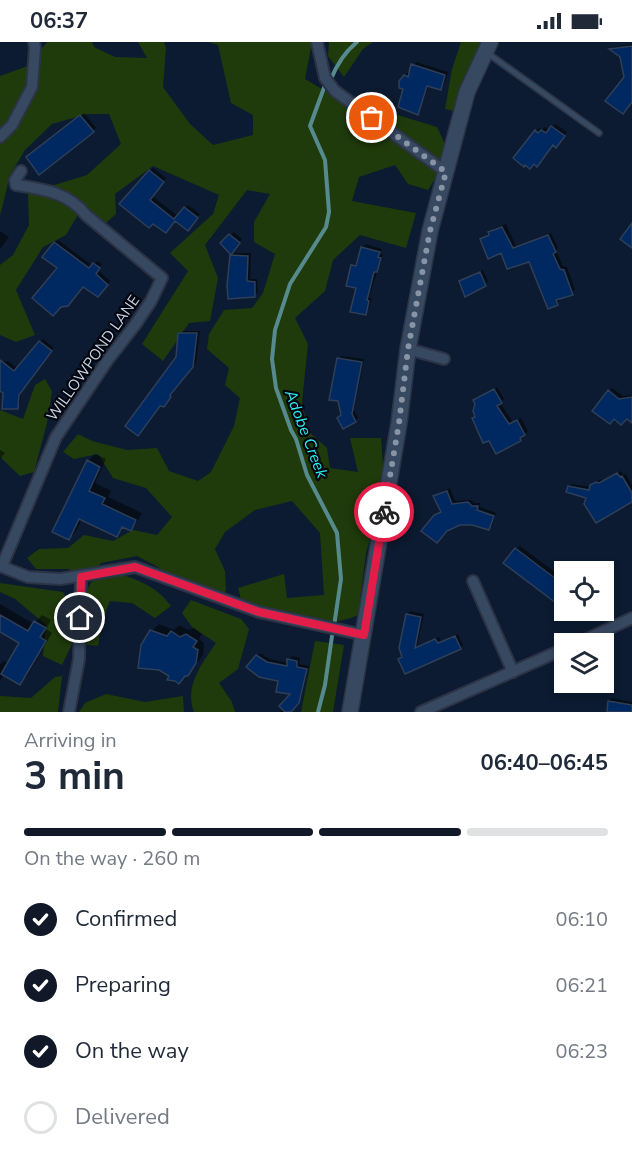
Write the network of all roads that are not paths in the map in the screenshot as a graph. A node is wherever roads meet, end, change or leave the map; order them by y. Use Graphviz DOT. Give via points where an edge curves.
graph roads {
  1 [pos="34,42"];
  2 [pos="317,42"];
  3 [pos="488,47"];
  4 [pos="599,133"];
  5 [pos="0,137"];
  6 [pos="21,171"];
  7 [pos="446,172"];
  8 [pos="408,349"];
  9 [pos="444,359"];
  10 [pos="1,566"];
  11 [pos="81,577"];
  12 [pos="473,581"];
  13 [pos="632,618"];
  14 [pos="600,633"];
  15 [pos="364,635"];
  16 [pos="554,654"];
  17 [pos="513,672"];
  18 [pos="69,712"];
  19 [pos="350,712"];
  20 [pos="421,712"];
  1 -- 5 [label="street" via="32,87 12,125"];
  2 -- 7 [label="street" via="325,78 335,91"];
  3 -- 4 [label="lane"];
  3 -- 7 [label="street" via="467,92"];
  6 -- 10 [label="street, WILLOWPOND LANE" via="16,185 63,195 162,278 135,325 56,437"];
  7 -- 8 [label="street" via="430,231"];
  8 -- 9 [label="street"];
  8 -- 15 [label="street"];
  10 -- 11 [label="street" via="28,577"];
  11 -- 15 [label="street" via="135,567 259,612"];
  11 -- 18 [label="street" via="79,659"];
  12 -- 17 [label="street"];
  13 -- 14 [label="street"];
  15 -- 19 [label="street"];
  16 -- 17 [label="street"];
  17 -- 20 [label="street"];
}
